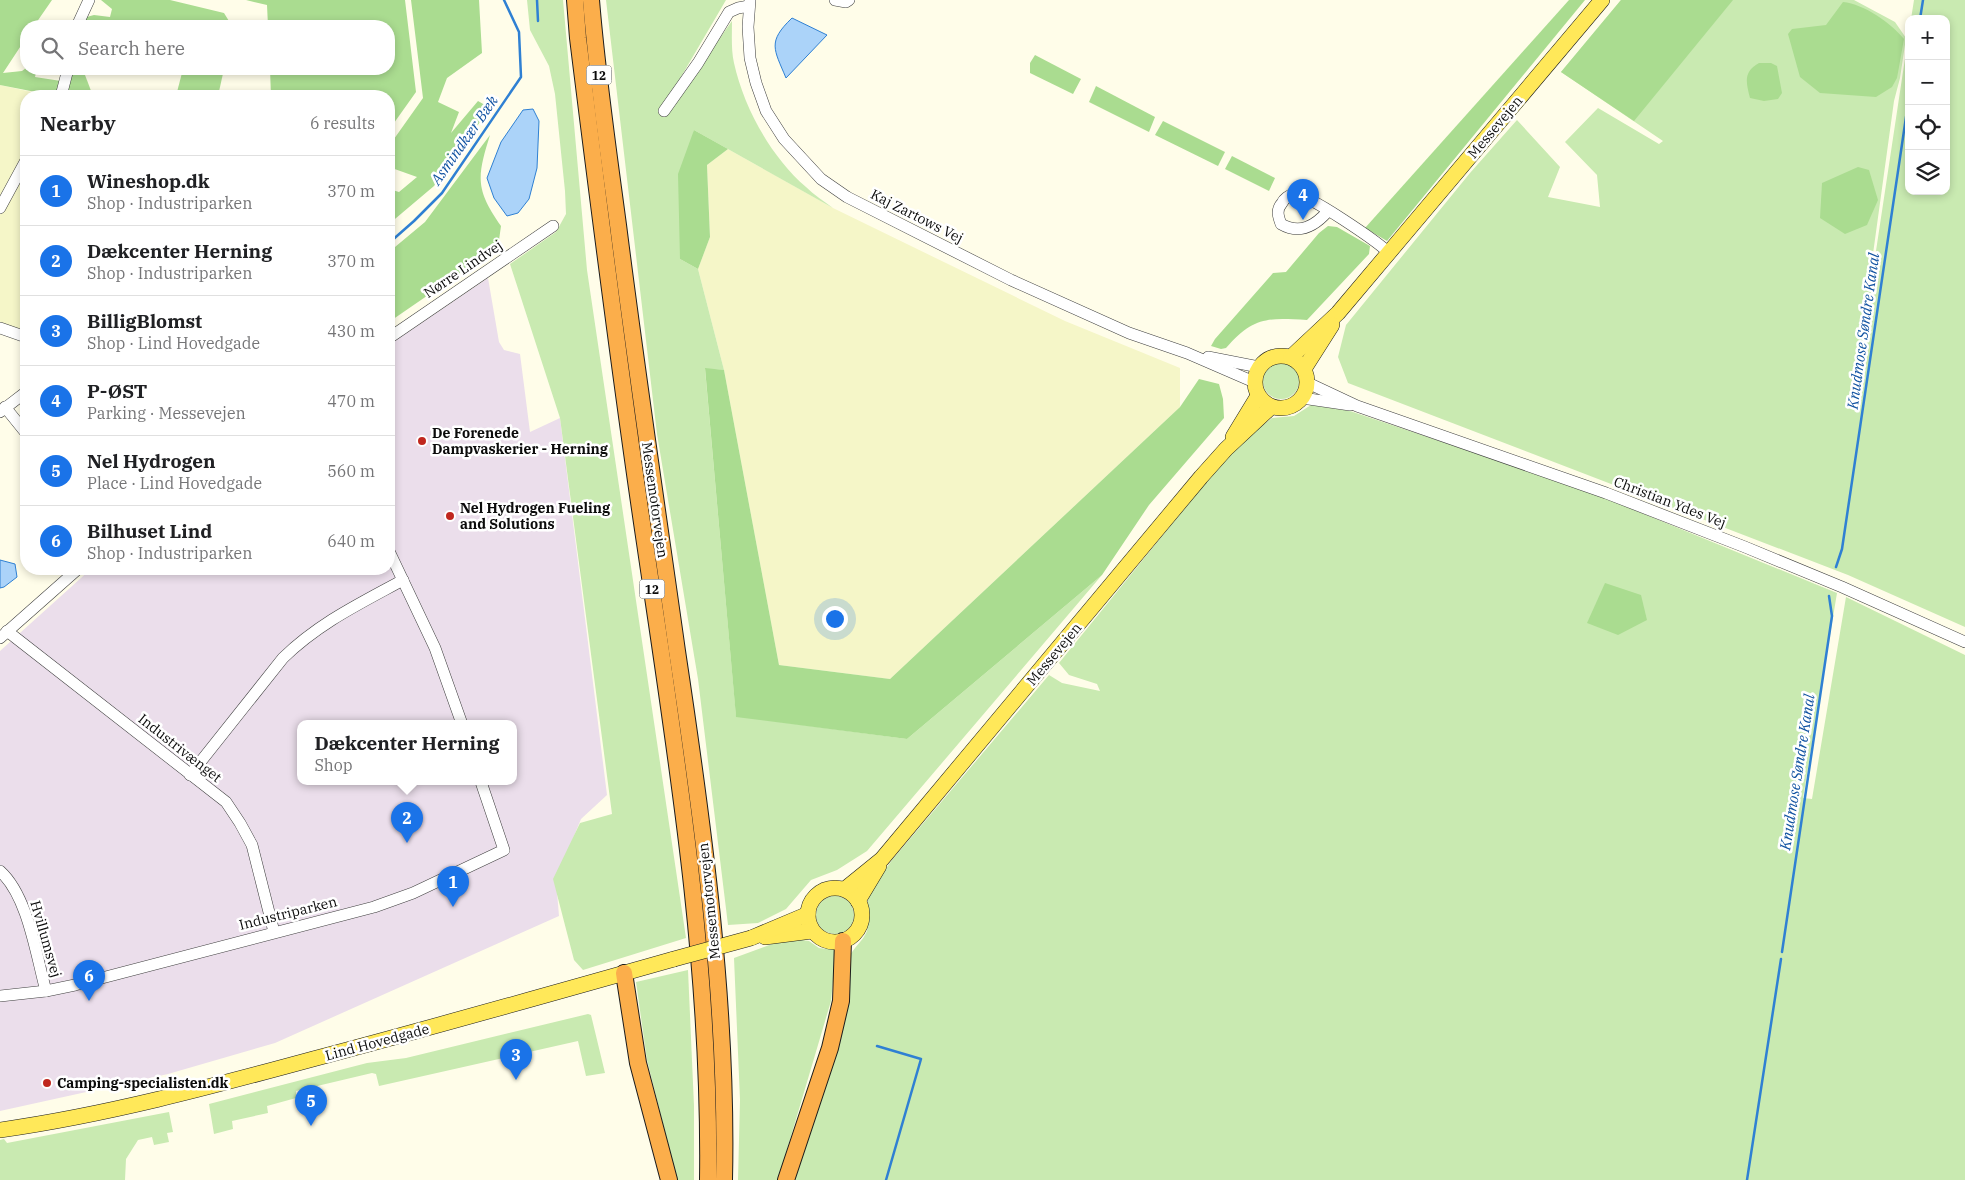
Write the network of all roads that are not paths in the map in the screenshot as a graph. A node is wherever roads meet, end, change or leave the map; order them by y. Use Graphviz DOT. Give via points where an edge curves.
graph roads {
  1 [pos="89,0"];
  2 [pos="575,0"];
  3 [pos="591,0"];
  4 [pos="835,0"];
  5 [pos="849,0"];
  6 [pos="1602,0"];
  7 [pos="749,3"];
  8 [pos="80,20"];
  9 [pos="66,75"];
  10 [pos="63,90"];
  11 [pos="664,111"];
  12 [pos="20,171"];
  13 [pos="0,208"];
  14 [pos="1328,211"];
  15 [pos="553,226"];
  16 [pos="1389,253"];
  17 [pos="1338,313"];
  18 [pos="0,328"];
  19 [pos="395,334"];
  20 [pos="20,335"];
  21 [pos="1187,353"];
  22 [pos="1291,357"];
  23 [pos="1259,367"];
  24 [pos="1306,376"];
  25 [pos="1256,389"];
  26 [pos="20,397"];
  27 [pos="1302,398"];
  28 [pos="1357,406"];
  29 [pos="1271,407"];
  30 [pos="3,410"];
  31 [pos="20,429"];
  32 [pos="1226,448"];
  33 [pos="395,563"];
  34 [pos="71,575"];
  35 [pos="403,580"];
  36 [pos="4,635"];
  37 [pos="1965,642"];
  38 [pos="461,720"];
  39 [pos="190,775"];
  40 [pos="482,785"];
  41 [pos="882,859"];
  42 [pos="0,871"];
  43 [pos="845,890"];
  44 [pos="858,901"];
  45 [pos="808,914"];
  46 [pos="812,931"];
  47 [pos="274,932"];
  48 [pos="751,938"];
  49 [pos="842,941"];
  50 [pos="624,973"];
  51 [pos="46,991"];
  52 [pos="0,996"];
  53 [pos="0,1130"];
  54 [pos="669,1180"];
  55 [pos="708,1180"];
  56 [pos="724,1180"];
  57 [pos="786,1180"];
  1 -- 8 [label="street"];
  2 -- 55 [label="highway, Messemotorvejen / 12" via="621,384 681,792 702,980"];
  3 -- 56 [label="highway, Messemotorvejen / 12" via="638,379 696,778 717,974 725,1134"];
  4 -- 5 [label="street"];
  6 -- 16 [label="main road, Messevejen"];
  7 -- 11 [label="street" via="729,12"];
  7 -- 21 [label="street, Kaj Zartows Vej" via="750,58 766,111 784,139 821,179 847,197 927,231 1062,304 1128,333"];
  9 -- 10 [label="street"];
  12 -- 13 [label="street"];
  14 -- 16 [label="street"];
  15 -- 19 [label="street, Nørre Lindvej"];
  16 -- 17 [label="main road, Messevejen"];
  17 -- 22 [label="main road, Messevejen"];
  17 -- 24 [label="main road, Messevejen"];
  18 -- 20 [label="street"];
  21 -- 23 [label="street, Kaj Zartows Vej"];
  21 -- 25 [label="street, Kaj Zartows Vej"];
  22 -- 23 [label="main road" via="1275,356"];
  22 -- 24 [label="main road"];
  23 -- 25 [label="main road"];
  24 -- 27 [label="main road"];
  24 -- 28 [label="street, Christian Ydes Vej"];
  25 -- 29 [label="main road"];
  25 -- 32 [label="main road, Messevejen"];
  26 -- 30 [label="street"];
  27 -- 28 [label="street, Christian Ydes Vej"];
  27 -- 29 [label="main road" via="1289,408"];
  28 -- 37 [label="street, Christian Ydes Vej" via="1662,514 1842,587"];
  29 -- 32 [label="main road, Messevejen"];
  30 -- 31 [label="street"];
  32 -- 41 [label="main road, Messevejen"];
  33 -- 35 [label="street"];
  34 -- 36 [label="street"];
  35 -- 38 [label="street" via="435,648"];
  35 -- 39 [label="street" via="326,622 300,641"];
  36 -- 39 [label="street, Industrivænget"];
  39 -- 47 [label="street, Industrivænget" via="226,802 252,845"];
  40 -- 47 [label="street, Industriparken" via="504,850 381,905"];
  41 -- 43 [label="main road, Messevejen"];
  41 -- 44 [label="main road, Messevejen"];
  42 -- 51 [label="street, Hvillumsvej" via="15,889 24,908"];
  43 -- 44 [label="main road"];
  43 -- 45 [label="main road" via="835,887 816,894 810,902"];
  44 -- 49 [label="main road" via="861,920 858,929"];
  45 -- 46 [label="main road"];
  45 -- 48 [label="main road, Lind Hovedgade"];
  46 -- 48 [label="main road, Lind Hovedgade"];
  46 -- 49 [label="main road" via="826,940"];
  47 -- 51 [label="street, Industriparken"];
  48 -- 50 [label="main road, Lind Hovedgade, bridge"];
  49 -- 57 [label="highway" via="841,1002 830,1048"];
  50 -- 53 [label="main road, Lind Hovedgade" via="214,1086 88,1115"];
  50 -- 54 [label="highway" via="638,1063"];
  51 -- 52 [label="street, Industriparken"];
}
